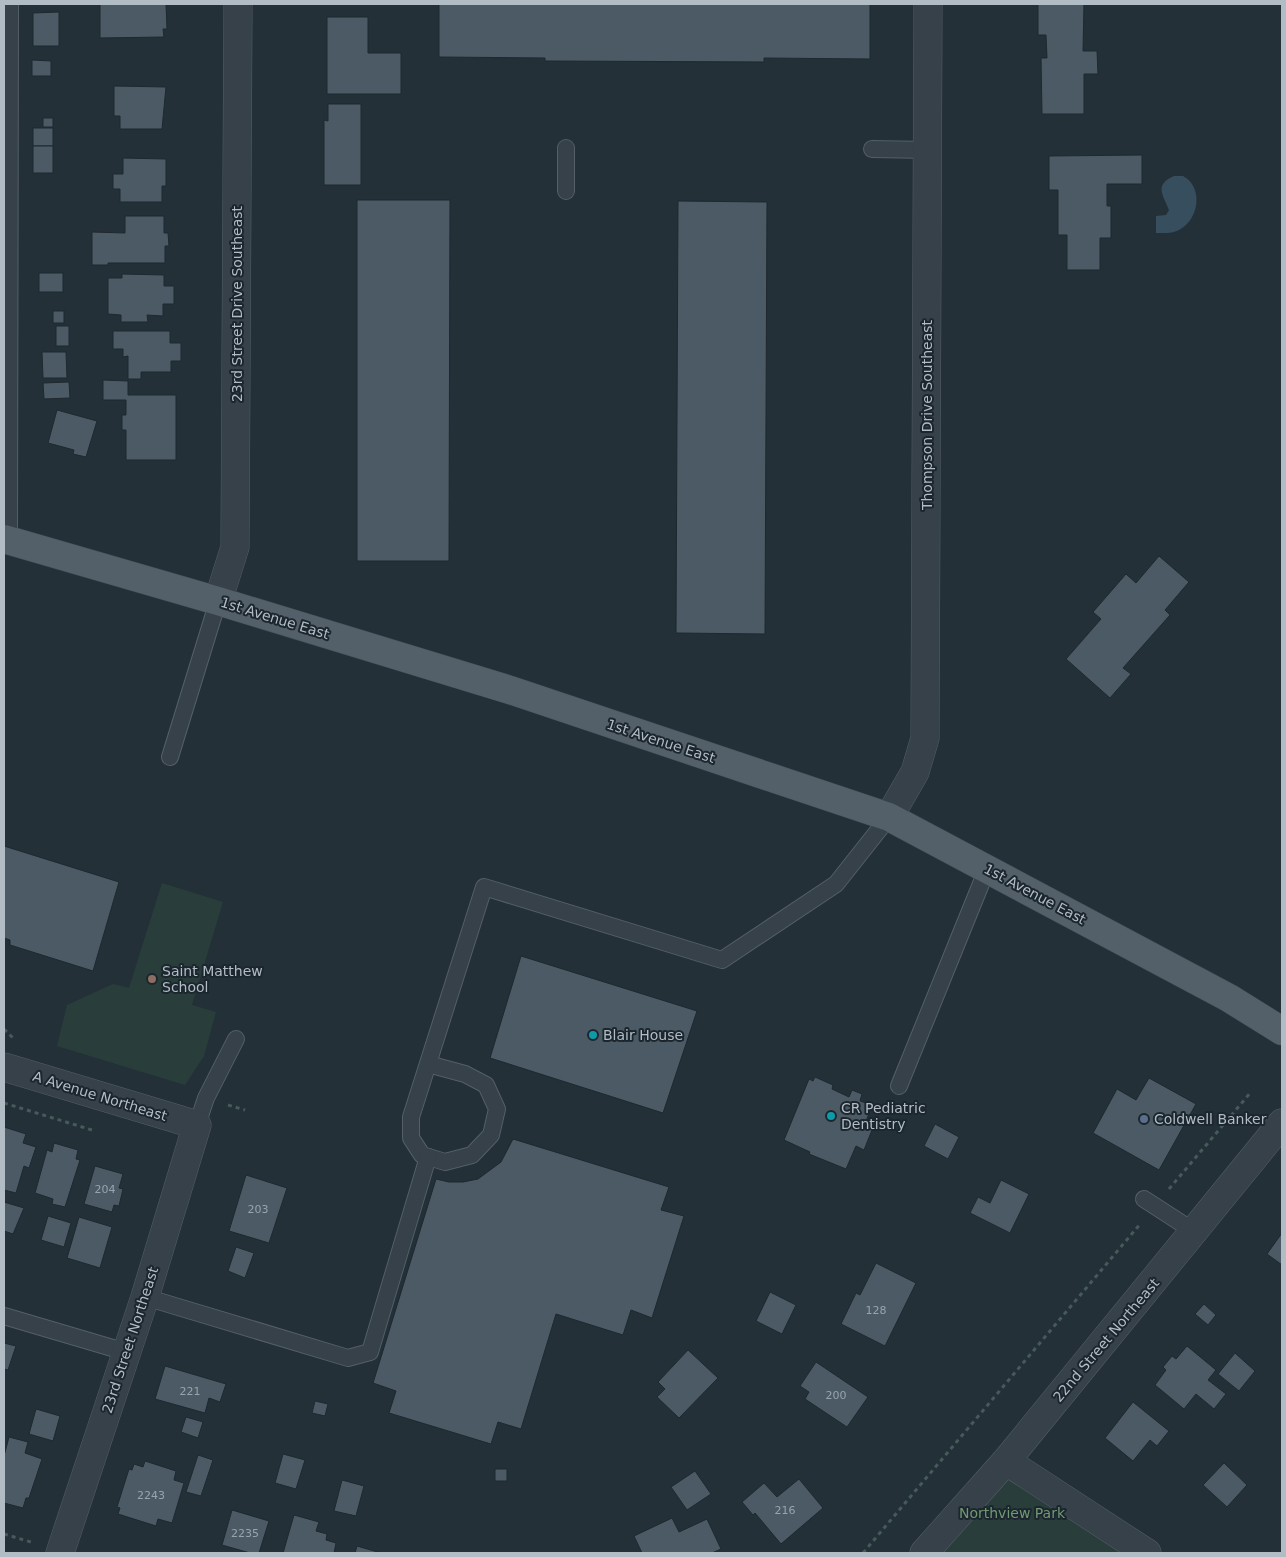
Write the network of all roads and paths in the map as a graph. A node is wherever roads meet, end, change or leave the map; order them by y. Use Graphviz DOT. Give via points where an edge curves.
graph roads {
  1 [pos="10,4"];
  2 [pos="238,4"];
  3 [pos="928,4"];
  4 [pos="566,148"];
  5 [pos="872,150"];
  6 [pos="928,150"];
  7 [pos="566,191"];
  8 [pos="6,540"];
  9 [pos="218,601"];
  10 [pos="170,757"];
  11 [pos="889,817"];
  12 [pos="987,869"];
  13 [pos="1282,1031"];
  14 [pos="236,1039"];
  15 [pos="428,1064"];
  16 [pos="4,1067"];
  17 [pos="899,1086"];
  18 [pos="1251,1092"];
  19 [pos="4,1104"];
  20 [pos="1282,1123"];
  21 [pos="197,1125"];
  22 [pos="92,1130"];
  23 [pos="428,1157"];
  24 [pos="1149,1203"];
  25 [pos="1195,1232"];
  26 [pos="145,1297"];
  27 [pos="4,1316"];
  28 [pos="126,1352"];
  29 [pos="1006,1461"];
  30 [pos="4,1534"];
  31 [pos="49,1549"];
  32 [pos="862,1553"];
  33 [pos="924,1553"];
  34 [pos="1147,1553"];
  1 -- 8 [label="lane"];
  2 -- 9 [label="street, 23rd Street Drive Southeast" via="235,547"];
  3 -- 6 [label="street, Thompson Drive Southeast"];
  4 -- 7 [label="lane"];
  5 -- 6 [label="lane"];
  6 -- 11 [label="street, Thompson Drive Southeast" via="925,738 915,772"];
  8 -- 9 [label="main road, 1st Avenue East"];
  9 -- 10 [label="lane"];
  9 -- 11 [label="main road, 1st Avenue East" via="510,690"];
  11 -- 12 [label="main road, 1st Avenue East"];
  11 -- 15 [label="lane" via="836,884 722,960 484,887"];
  12 -- 13 [label="main road, 1st Avenue East" via="1229,998"];
  12 -- 17 [label="lane"];
  14 -- 21 [label="lane" via="206,1098"];
  15 -- 23 [label="lane" via="411,1117 411,1138 422,1155"];
  15 -- 23 [label="lane" via="465,1074 486,1085 497,1108 491,1135 472,1155 445,1162"];
  16 -- 21 [label="street, A Avenue Northeast"];
  18 -- 24 [label="path"];
  19 -- 22 [label="path"];
  20 -- 25 [label="street, 22nd Street Northeast"];
  21 -- 26 [label="street, 23rd Street Northeast"];
  23 -- 26 [label="lane" via="370,1352 348,1358"];
  24 -- 25 [label="lane"];
  24 -- 32 [label="path"];
  25 -- 29 [label="street, 22nd Street Northeast"];
  26 -- 28 [label="street, 23rd Street Northeast"];
  27 -- 28 [label="lane"];
  28 -- 31 [label="street, 23rd Street Northeast"];
  29 -- 33 [label="street, 22nd Street Northeast"];
  29 -- 34 [label="street"];
  30 -- 31 [label="path"];
}
